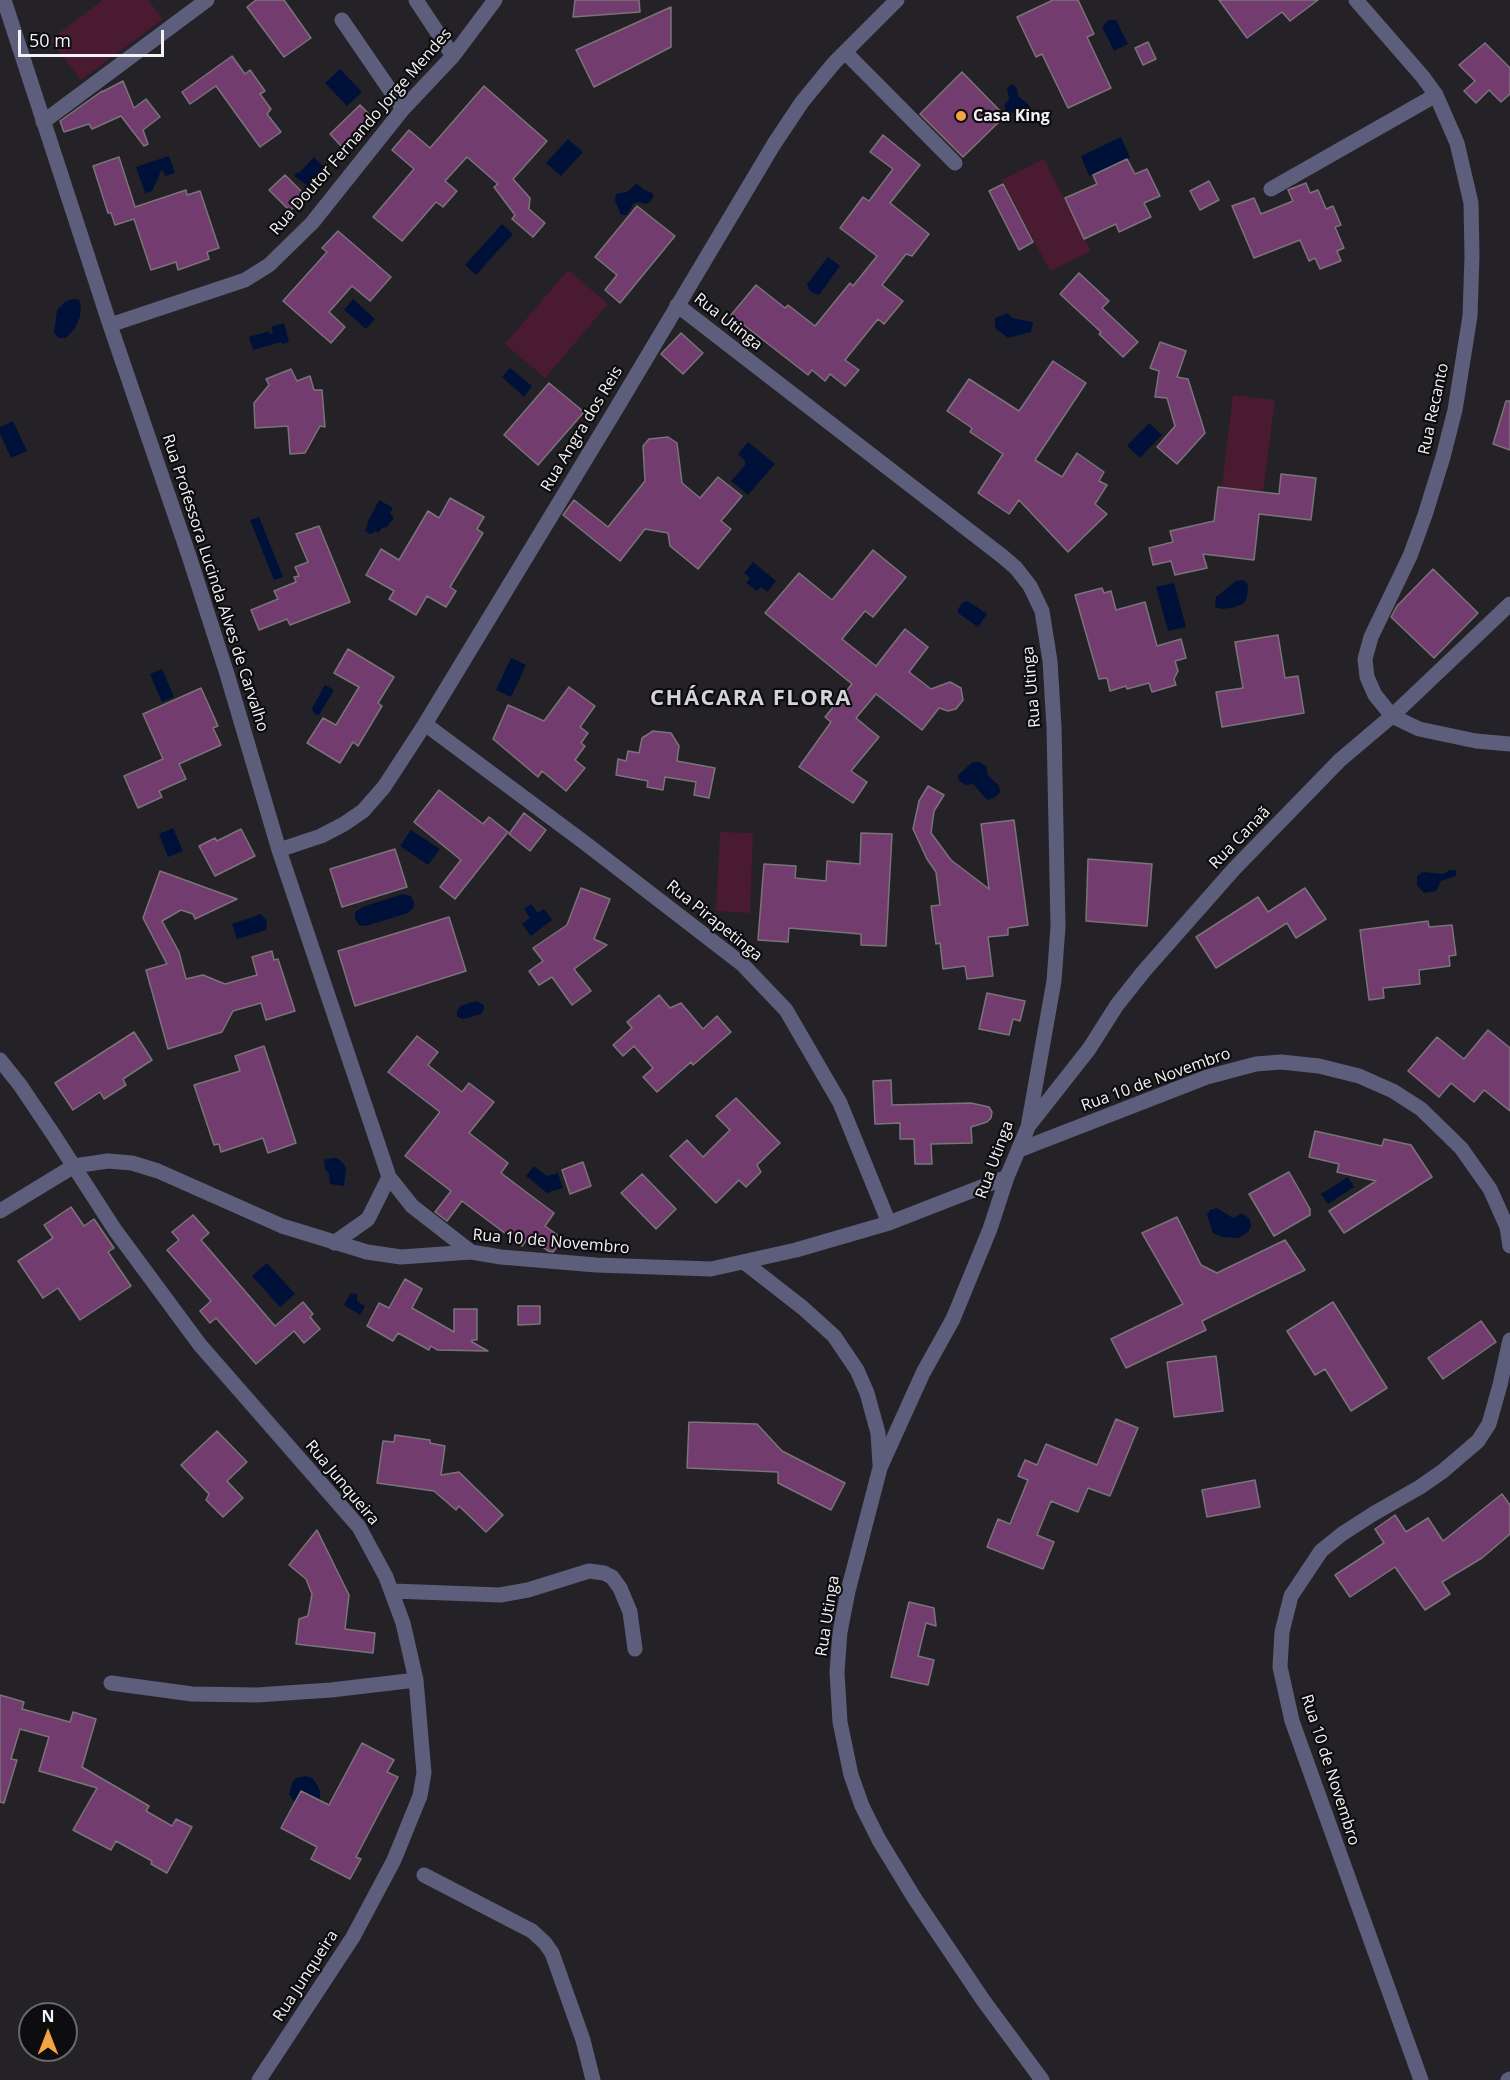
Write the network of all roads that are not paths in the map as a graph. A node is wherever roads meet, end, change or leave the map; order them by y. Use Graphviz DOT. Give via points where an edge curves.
graph roads {
  1 [pos="4,0"];
  2 [pos="207,0"];
  3 [pos="416,0"];
  4 [pos="495,0"];
  5 [pos="897,0"];
  6 [pos="1356,0"];
  7 [pos="342,20"];
  8 [pos="845,52"];
  9 [pos="453,56"];
  10 [pos="1436,95"];
  11 [pos="403,109"];
  12 [pos="43,122"];
  13 [pos="955,162"];
  14 [pos="1270,189"];
  15 [pos="677,305"];
  16 [pos="110,325"];
  17 [pos="1510,604"];
  18 [pos="1392,716"];
  19 [pos="424,724"];
  20 [pos="1510,744"];
  21 [pos="279,850"];
  22 [pos="0,1060"];
  23 [pos="1028,1127"];
  24 [pos="1018,1150"];
  25 [pos="74,1166"];
  26 [pos="389,1177"];
  27 [pos="1007,1177"];
  28 [pos="0,1211"];
  29 [pos="889,1223"];
  30 [pos="334,1243"];
  31 [pos="1510,1246"];
  32 [pos="471,1252"];
  33 [pos="744,1262"];
  34 [pos="1510,1340"];
  35 [pos="880,1468"];
  36 [pos="393,1591"];
  37 [pos="635,1649"];
  38 [pos="416,1680"];
  39 [pos="111,1683"];
  40 [pos="424,1875"];
  41 [pos="594,2079"];
  42 [pos="259,2080"];
  43 [pos="1042,2080"];
  44 [pos="1421,2080"];
  1 -- 12 [label="street, Rua Professora Lucinda Alves de Carvalho"];
  2 -- 12 [label="street"];
  3 -- 9 [label="street"];
  4 -- 9 [label="street, Rua Doutor Fernando Jorge Mendes"];
  5 -- 8 [label="street, Rua Angra dos Reis"];
  6 -- 10 [label="street, Rua Recanto"];
  7 -- 11 [label="street"];
  8 -- 13 [label="street"];
  8 -- 15 [label="street, Rua Angra dos Reis" via="802,102 774,144"];
  9 -- 11 [label="street, Rua Doutor Fernando Jorge Mendes"];
  10 -- 14 [label="street"];
  10 -- 18 [label="street, Rua Recanto" via="1457,143 1471,202 1470,316 1455,410 1437,477 1414,546 1371,637 1365,659 1375,695"];
  11 -- 16 [label="street, Rua Doutor Fernando Jorge Mendes" via="312,223 269,265 236,283"];
  12 -- 16 [label="street, Rua Professora Lucinda Alves de Carvalho"];
  15 -- 19 [label="street, Rua Angra dos Reis"];
  15 -- 23 [label="street, Rua Utinga" via="1009,562 1030,586 1042,611 1053,716 1058,927 1054,981"];
  16 -- 21 [label="street, Rua Professora Lucinda Alves de Carvalho" via="193,567"];
  17 -- 18 [label="street, Rua Canaã"];
  18 -- 20 [label="street, Rua Recanto" via="1419,729"];
  18 -- 23 [label="street, Rua Canaã" via="1340,760 1234,869 1117,1005 1089,1049"];
  19 -- 21 [label="street, Rua Angra dos Reis" via="384,787 363,811 321,836"];
  19 -- 29 [label="street, Rua Pirapetinga" via="742,964 786,1010 840,1103"];
  21 -- 26 [label="street, Rua Professora Lucinda Alves de Carvalho"];
  22 -- 25 [label="street, Rua Junqueira"];
  23 -- 24 [label="street, Rua Utinga"];
  24 -- 27 [label="street, Rua Utinga"];
  24 -- 31 [label="street, Rua 10 de Novembro" via="1256,1064 1319,1066 1359,1076 1421,1109 1461,1148 1490,1189 1507,1227"];
  25 -- 28 [label="street, Rua 10 de Novembro"];
  25 -- 30 [label="street, Rua 10 de Novembro" via="132,1162 282,1226"];
  25 -- 36 [label="street, Rua Junqueira" via="115,1230 200,1345 358,1527"];
  26 -- 30 [label="street" via="368,1219"];
  26 -- 32 [label="street, Rua Professora Lucinda Alves de Carvalho" via="412,1206"];
  27 -- 29 [label="street, Rua 10 de Novembro"];
  27 -- 35 [label="street, Rua Utinga" via="990,1229 952,1318"];
  29 -- 33 [label="street, Rua 10 de Novembro"];
  30 -- 32 [label="street, Rua 10 de Novembro" via="401,1257"];
  32 -- 33 [label="street, Rua 10 de Novembro" via="632,1267 711,1269"];
  33 -- 35 [label="street" via="834,1336 857,1370 878,1433"];
  34 -- 44 [label="street, Rua 10 de Novembro" via="1489,1424 1478,1441 1443,1471 1321,1551 1291,1596 1282,1632 1280,1667 1292,1721"];
  35 -- 43 [label="street, Rua Utinga" via="840,1632 840,1722 851,1775 879,1840 915,1899"];
  36 -- 37 [label="street" via="500,1595 589,1571 604,1573 620,1588 630,1612"];
  36 -- 38 [label="street, Rua Junqueira"];
  38 -- 39 [label="street" via="257,1695 192,1694"];
  38 -- 42 [label="street, Rua Junqueira" via="424,1773 420,1796 394,1860 353,1937"];
  40 -- 41 [label="street" via="532,1931 545,1943 560,1975"];
}
